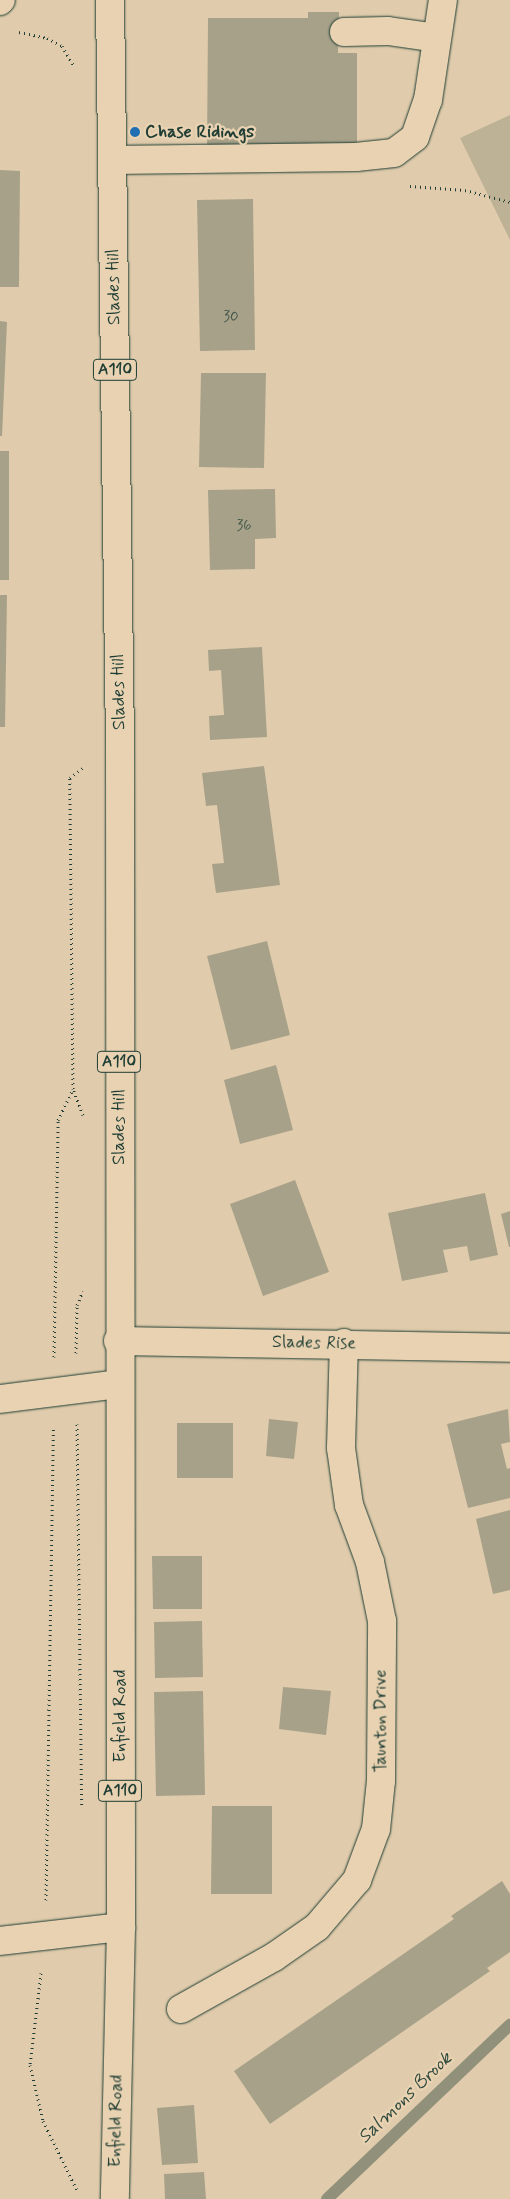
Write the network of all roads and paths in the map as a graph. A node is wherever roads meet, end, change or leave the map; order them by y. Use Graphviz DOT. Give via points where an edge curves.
graph roads {
  1 [pos="110,0"];
  2 [pos="443,0"];
  3 [pos="17,31"];
  4 [pos="344,32"];
  5 [pos="437,38"];
  6 [pos="78,73"];
  7 [pos="112,160"];
  8 [pos="120,741"];
  9 [pos="73,1089"];
  10 [pos="85,1123"];
  11 [pos="86,1285"];
  12 [pos="118,1341"];
  13 [pos="344,1343"];
  14 [pos="510,1348"];
  15 [pos="118,1384"];
  16 [pos="64,1389"];
  17 [pos="0,1399"];
  18 [pos="82,1810"];
  19 [pos="121,1927"];
  20 [pos="46,1934"];
  21 [pos="0,1941"];
  22 [pos="181,2009"];
  23 [pos="78,2183"];
  24 [pos="115,2199"];
  1 -- 7 [label="main road, Slades Hill / A110"];
  2 -- 5 [label="main road"];
  3 -- 6 [label="path" via="47,38 62,46"];
  4 -- 5 [label="main road" via="388,31"];
  5 -- 7 [label="main road" via="428,100 415,137 394,153 356,157"];
  7 -- 8 [label="main road, Slades Hill / A110"];
  8 -- 9 [label="path" via="70,778"];
  8 -- 12 [label="main road, Slades Hill / A110"];
  9 -- 10 [label="path"];
  9 -- 16 [label="path" via="58,1120"];
  11 -- 16 [label="path" via="77,1305"];
  12 -- 13 [label="main road, Slades Rise"];
  12 -- 15 [label="main road, Slades Hill / A110"];
  13 -- 14 [label="main road, Slades Rise"];
  13 -- 22 [label="main road, Taunton Drive" via="340,1448 349,1505 370,1562 382,1621 381,1781 376,1829 356,1880 317,1927 274,1957"];
  15 -- 16 [label="main road"];
  15 -- 19 [label="main road, Enfield Road / A110"];
  16 -- 17 [label="main road"];
  16 -- 18 [label="path"];
  16 -- 20 [label="path"];
  19 -- 20 [label="main road"];
  19 -- 24 [label="main road, Enfield Road / A110"];
  20 -- 21 [label="main road"];
  20 -- 23 [label="path" via="30,2065 43,2121 78,2192"];
}
